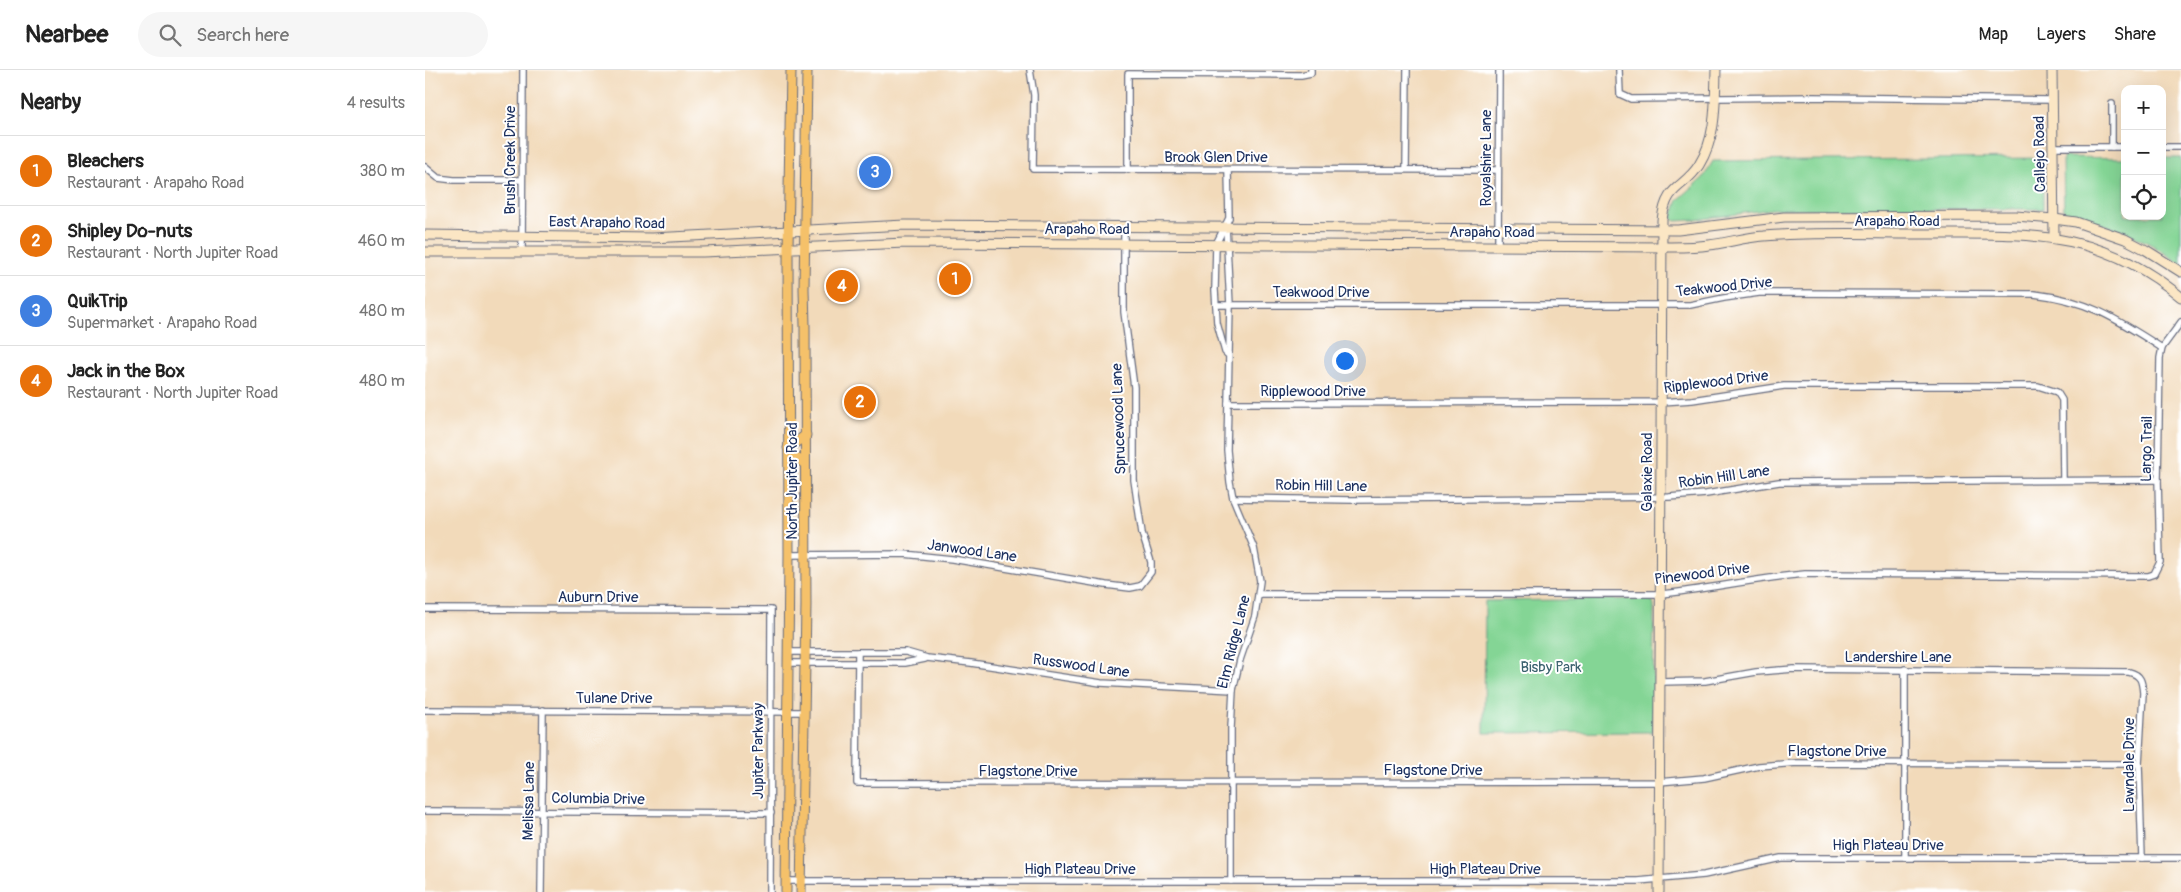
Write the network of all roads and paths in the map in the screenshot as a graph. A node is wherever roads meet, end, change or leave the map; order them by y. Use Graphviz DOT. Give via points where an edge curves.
graph roads {
  1 [pos="523,70"];
  2 [pos="791,70"];
  3 [pos="807,70"];
  4 [pos="1030,70"];
  5 [pos="1311,70"];
  6 [pos="1407,70"];
  7 [pos="1499,70"];
  8 [pos="1619,70"];
  9 [pos="1716,70"];
  10 [pos="2052,70"];
  11 [pos="1715,98"];
  12 [pos="2053,100"];
  13 [pos="2111,104"];
  14 [pos="790,123"];
  15 [pos="807,123"];
  16 [pos="2053,147"];
  17 [pos="2112,147"];
  18 [pos="2121,147"];
  19 [pos="2166,147"];
  20 [pos="2181,147"];
  21 [pos="425,167"];
  22 [pos="1406,169"];
  23 [pos="1128,170"];
  24 [pos="1228,170"];
  25 [pos="1499,170"];
  26 [pos="522,180"];
  27 [pos="2054,219"];
  28 [pos="987,226"];
  29 [pos="1124,226"];
  30 [pos="1226,226"];
  31 [pos="1499,227"];
  32 [pos="805,229"];
  33 [pos="1662,229"];
  34 [pos="789,230"];
  35 [pos="425,235"];
  36 [pos="523,235"];
  37 [pos="619,237"];
  38 [pos="2054,237"];
  39 [pos="987,243"];
  40 [pos="1124,243"];
  41 [pos="1216,244"];
  42 [pos="1228,244"];
  43 [pos="1498,246"];
  44 [pos="1662,247"];
  45 [pos="804,248"];
  46 [pos="788,249"];
  47 [pos="522,251"];
  48 [pos="425,252"];
  49 [pos="623,252"];
  50 [pos="2181,272"];
  51 [pos="2181,296"];
  52 [pos="1216,305"];
  53 [pos="1230,305"];
  54 [pos="1662,305"];
  55 [pos="2181,322"];
  56 [pos="2162,348"];
  57 [pos="1227,354"];
  58 [pos="789,366"];
  59 [pos="805,366"];
  60 [pos="1661,402"];
  61 [pos="1228,403"];
  62 [pos="805,435"];
  63 [pos="788,448"];
  64 [pos="805,464"];
  65 [pos="2063,479"];
  66 [pos="2158,480"];
  67 [pos="1661,497"];
  68 [pos="1233,498"];
  69 [pos="789,555"];
  70 [pos="805,555"];
  71 [pos="2147,576"];
  72 [pos="1147,578"];
  73 [pos="1260,594"];
  74 [pos="1661,594"];
  75 [pos="425,609"];
  76 [pos="771,610"];
  77 [pos="788,652"];
  78 [pos="805,652"];
  79 [pos="858,652"];
  80 [pos="927,658"];
  81 [pos="787,663"];
  82 [pos="804,663"];
  83 [pos="857,664"];
  84 [pos="1905,669"];
  85 [pos="2137,674"];
  86 [pos="1660,682"];
  87 [pos="1233,690"];
  88 [pos="425,710"];
  89 [pos="543,710"];
  90 [pos="771,712"];
  91 [pos="788,712"];
  92 [pos="804,712"];
  93 [pos="1905,763"];
  94 [pos="2139,764"];
  95 [pos="1659,782"];
  96 [pos="1231,783"];
  97 [pos="425,811"];
  98 [pos="542,811"];
  99 [pos="771,813"];
  100 [pos="1905,858"];
  101 [pos="2141,858"];
  102 [pos="2181,858"];
  103 [pos="1659,879"];
  104 [pos="786,881"];
  105 [pos="1231,881"];
  106 [pos="801,882"];
  107 [pos="541,892"];
  108 [pos="770,892"];
  109 [pos="786,892"];
  110 [pos="801,892"];
  111 [pos="1659,892"];
  1 -- 26 [label="street, Brush Creek Drive"];
  2 -- 14 [label="main road, North Jupiter Road"];
  3 -- 15 [label="main road, North Jupiter Road"];
  4 -- 23 [label="street, Brook Glen Drive" via="1034,95 1033,169"];
  5 -- 23 [label="street" via="1311,73 1301,75 1128,74"];
  6 -- 22 [label="street"];
  7 -- 25 [label="street, Royalshire Lane"];
  8 -- 11 [label="street" via="1621,94 1631,99"];
  9 -- 11 [label="main road, Galaxie Road"];
  10 -- 12 [label="main road, Callejo Road"];
  11 -- 12 [label="street"];
  11 -- 33 [label="main road, Galaxie Road" via="1714,123 1705,153 1696,170 1668,198"];
  12 -- 16 [label="main road, Callejo Road"];
  13 -- 17 [label="street"];
  14 -- 15 [label="main road"];
  14 -- 34 [label="main road, North Jupiter Road"];
  15 -- 32 [label="main road, North Jupiter Road"];
  16 -- 17 [label="street"];
  16 -- 27 [label="main road, Callejo Road"];
  17 -- 18 [label="street"];
  19 -- 20 [label="street"];
  21 -- 26 [label="street" via="438,178"];
  22 -- 24 [label="street, Brook Glen Drive"];
  22 -- 25 [label="street, Brook Glen Drive"];
  23 -- 24 [label="street, Brook Glen Drive"];
  24 -- 30 [label="street, Elm Ridge Lane" via="1229,218"];
  25 -- 31 [label="street, Royalshire Lane"];
  26 -- 36 [label="street, Brush Creek Drive"];
  27 -- 33 [label="main road, Arapaho Road" via="2016,216 1783,217"];
  27 -- 38 [label="main road, Callejo Road"];
  27 -- 50 [label="main road, Arapaho Road" via="2076,222 2125,239"];
  28 -- 29 [label="main road, Arapaho Road"];
  28 -- 32 [label="main road, Arapaho Road"];
  28 -- 39 [label="main road"];
  29 -- 30 [label="main road, Arapaho Road"];
  29 -- 40 [label="street, Sprucewood Lane"];
  30 -- 31 [label="main road, Arapaho Road"];
  30 -- 41 [label="street, Elm Ridge Lane"];
  30 -- 42 [label="street, Elm Ridge Lane"];
  31 -- 33 [label="main road, Arapaho Road"];
  31 -- 43 [label="street, Royalshire Lane"];
  32 -- 34 [label="main road, Arapaho Road"];
  32 -- 45 [label="main road, North Jupiter Road"];
  33 -- 44 [label="main road, Galaxie Road"];
  34 -- 37 [label="main road, East Arapaho Road"];
  34 -- 46 [label="main road, North Jupiter Road"];
  35 -- 36 [label="main road, East Arapaho Road"];
  36 -- 37 [label="main road, East Arapaho Road"];
  36 -- 47 [label="street, Brush Creek Drive"];
  37 -- 49 [label="main road"];
  38 -- 44 [label="main road, Arapaho Road" via="2018,234 1781,235 1710,245"];
  38 -- 51 [label="main road, Arapaho Road" via="2125,259"];
  39 -- 40 [label="main road, Arapaho Road"];
  39 -- 45 [label="main road, Arapaho Road"];
  40 -- 41 [label="main road, Arapaho Road"];
  40 -- 72 [label="street, Sprucewood Lane" via="1124,312 1133,387 1134,480 1142,533 1151,562"];
  41 -- 42 [label="main road, Arapaho Road"];
  41 -- 52 [label="street, Elm Ridge Lane"];
  42 -- 43 [label="main road, Arapaho Road"];
  42 -- 53 [label="street, Elm Ridge Lane"];
  43 -- 44 [label="main road, Arapaho Road"];
  44 -- 54 [label="main road, Galaxie Road"];
  45 -- 46 [label="main road, Arapaho Road"];
  45 -- 59 [label="main road, North Jupiter Road"];
  46 -- 49 [label="main road, East Arapaho Road"];
  46 -- 58 [label="main road, North Jupiter Road"];
  47 -- 48 [label="main road, East Arapaho Road"];
  47 -- 49 [label="main road, East Arapaho Road"];
  52 -- 53 [label="street, Teakwood Drive"];
  52 -- 57 [label="street, Elm Ridge Lane" via="1217,323"];
  53 -- 54 [label="street, Teakwood Drive"];
  53 -- 57 [label="street, Elm Ridge Lane"];
  54 -- 56 [label="street, Teakwood Drive" via="1691,305 1759,294 2034,294 2071,300 2113,316"];
  54 -- 60 [label="main road, Galaxie Road"];
  55 -- 56 [label="street"];
  56 -- 66 [label="street, Largo Trail"];
  57 -- 61 [label="street, Elm Ridge Lane"];
  58 -- 59 [label="main road"];
  58 -- 63 [label="main road, North Jupiter Road"];
  59 -- 62 [label="main road, North Jupiter Road"];
  60 -- 61 [label="street, Ripplewood Drive"];
  60 -- 65 [label="street, Ripplewood Drive" via="1784,386 2038,386 2057,392 2062,400"];
  60 -- 67 [label="main road, Galaxie Road"];
  61 -- 68 [label="street, Elm Ridge Lane" via="1227,450"];
  62 -- 63 [label="main road"];
  62 -- 64 [label="main road, North Jupiter Road"];
  63 -- 64 [label="main road"];
  63 -- 69 [label="main road, North Jupiter Road"];
  64 -- 70 [label="main road, North Jupiter Road"];
  65 -- 66 [label="street, Robin Hill Lane"];
  65 -- 67 [label="street, Robin Hill Lane" via="1779,482 1706,494"];
  66 -- 71 [label="street, Largo Trail" via="2160,562 2154,574"];
  67 -- 68 [label="street, Robin Hill Lane"];
  67 -- 74 [label="main road, Galaxie Road"];
  68 -- 73 [label="street, Elm Ridge Lane" via="1254,548"];
  69 -- 70 [label="street, Janwood Lane"];
  69 -- 77 [label="main road, North Jupiter Road"];
  70 -- 72 [label="street, Janwood Lane" via="904,554 1130,588 1140,586"];
  70 -- 78 [label="main road, North Jupiter Road"];
  71 -- 74 [label="street, Pinewood Drive" via="1805,574"];
  73 -- 74 [label="street, Pinewood Drive"];
  73 -- 87 [label="street, Elm Ridge Lane"];
  74 -- 86 [label="main road, Galaxie Road"];
  75 -- 76 [label="street, Auburn Drive"];
  76 -- 90 [label="street, Jupiter Parkway"];
  77 -- 78 [label="street, Russwood Lane"];
  77 -- 81 [label="main road, North Jupiter Road"];
  78 -- 79 [label="street, Russwood Lane"];
  78 -- 82 [label="main road, North Jupiter Road"];
  79 -- 80 [label="street, Russwood Lane" via="906,652"];
  79 -- 83 [label="street, Flagstone Drive"];
  80 -- 83 [label="street, Russwood Lane" via="905,663"];
  80 -- 87 [label="street, Russwood Lane" via="1101,683"];
  81 -- 82 [label="street, Russwood Lane"];
  81 -- 91 [label="main road, North Jupiter Road"];
  82 -- 83 [label="street, Russwood Lane"];
  82 -- 92 [label="main road, North Jupiter Road"];
  83 -- 96 [label="street, Flagstone Drive" via="857,784"];
  84 -- 85 [label="street, Landershire Lane"];
  84 -- 86 [label="street, Landershire Lane" via="1794,669 1705,681"];
  84 -- 93 [label="street"];
  85 -- 94 [label="street, Lawndale Drive" via="2142,681 2143,692"];
  86 -- 95 [label="main road, Galaxie Road"];
  87 -- 96 [label="street, Elm Ridge Lane"];
  88 -- 89 [label="street, Tulane Drive"];
  89 -- 90 [label="street, Tulane Drive"];
  89 -- 98 [label="street, Melissa Lane"];
  90 -- 91 [label="street, Tulane Drive"];
  90 -- 99 [label="street, Jupiter Parkway"];
  91 -- 92 [label="street, Tulane Drive"];
  91 -- 104 [label="main road, North Jupiter Road"];
  92 -- 106 [label="main road, North Jupiter Road"];
  93 -- 94 [label="street, Flagstone Drive"];
  93 -- 95 [label="street, Flagstone Drive" via="1778,764 1704,778"];
  93 -- 100 [label="street"];
  94 -- 101 [label="street, Lawndale Drive"];
  95 -- 96 [label="street, Flagstone Drive"];
  95 -- 103 [label="main road, Galaxie Road"];
  96 -- 105 [label="street, Elm Ridge Lane"];
  97 -- 98 [label="street, Columbia Drive"];
  98 -- 99 [label="street, Columbia Drive"];
  98 -- 107 [label="street, Melissa Lane"];
  99 -- 108 [label="street, Jupiter Parkway"];
  100 -- 101 [label="street, High Plateau Drive"];
  100 -- 103 [label="street, High Plateau Drive" via="1781,858 1721,873"];
  101 -- 102 [label="street, High Plateau Drive"];
  103 -- 105 [label="street, High Plateau Drive"];
  103 -- 111 [label="main road, Galaxie Road"];
  104 -- 106 [label="street, High Plateau Drive"];
  104 -- 109 [label="main road, North Jupiter Road"];
  105 -- 106 [label="street, High Plateau Drive"];
  106 -- 110 [label="main road, North Jupiter Road"];
}
